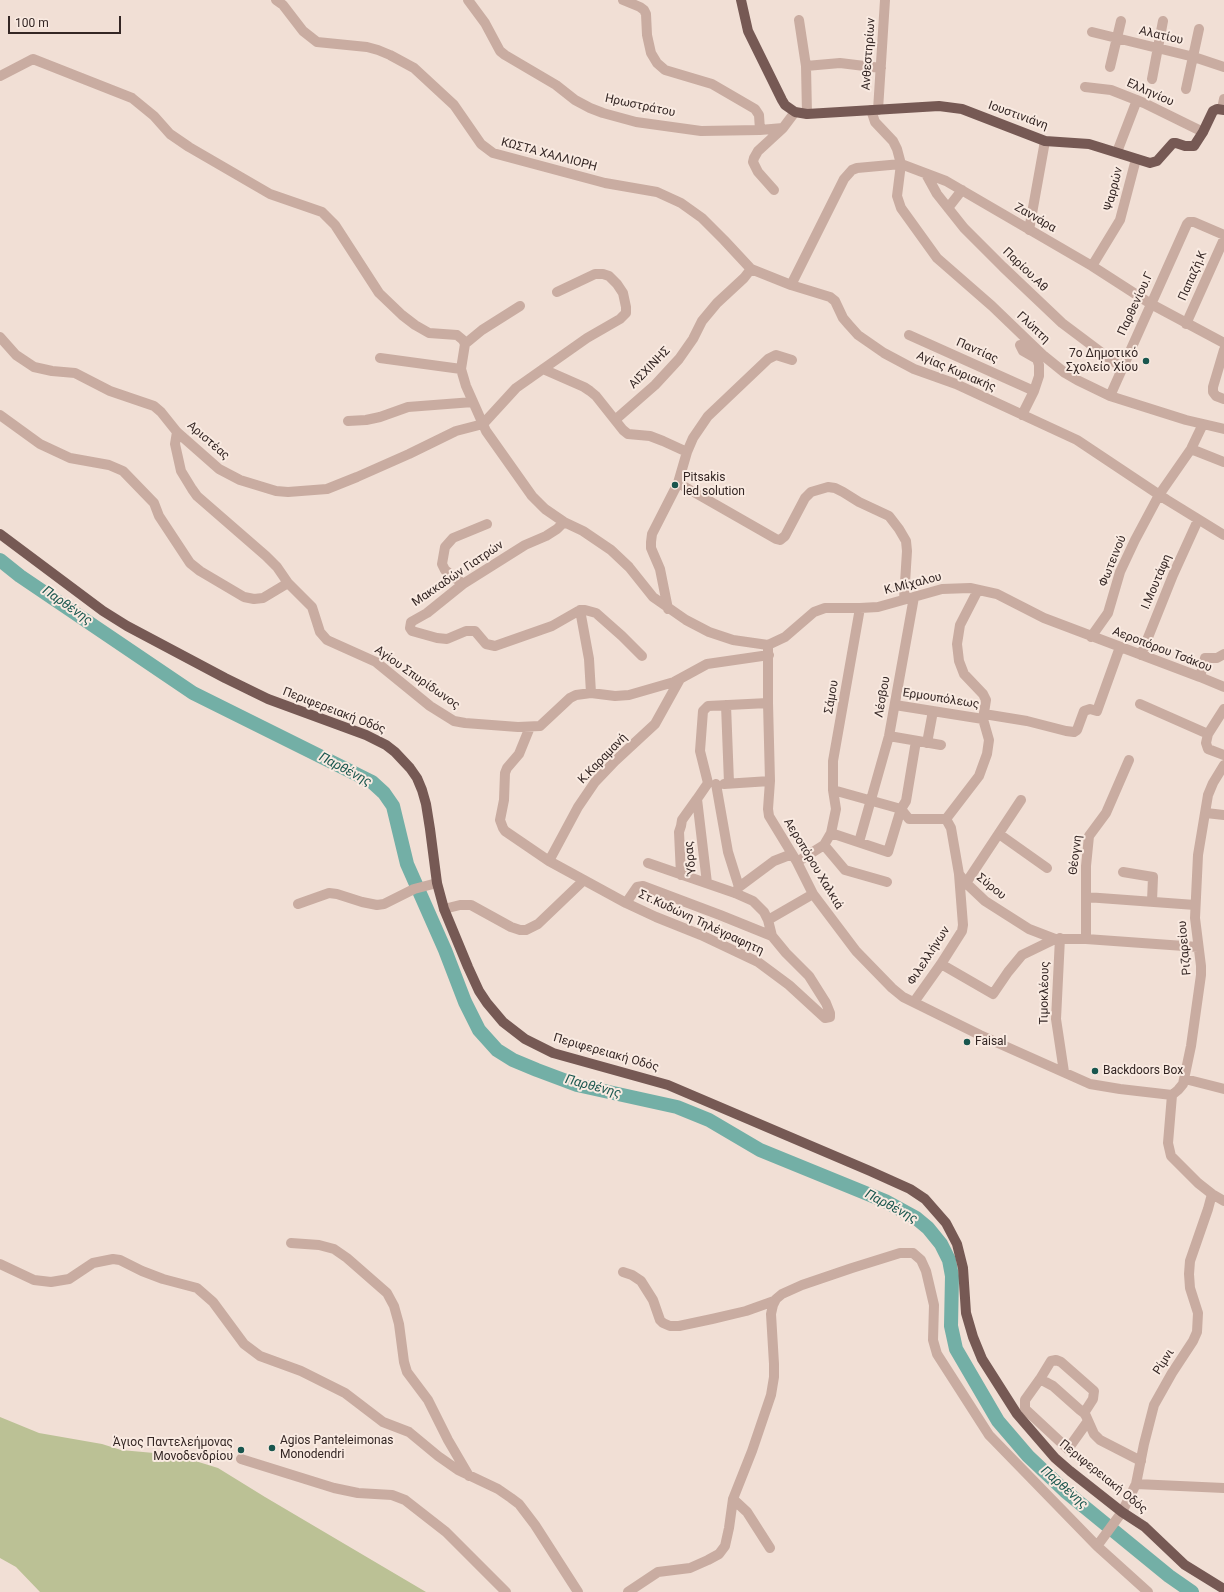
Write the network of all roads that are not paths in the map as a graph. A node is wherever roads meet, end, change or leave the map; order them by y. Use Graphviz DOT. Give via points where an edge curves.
graph roads {
  1 [pos="276,0"];
  2 [pos="468,0"];
  3 [pos="623,0"];
  4 [pos="740,0"];
  5 [pos="886,0"];
  6 [pos="799,20"];
  7 [pos="1121,21"];
  8 [pos="1163,21"];
  9 [pos="1199,29"];
  10 [pos="1092,32"];
  11 [pos="1117,39"];
  12 [pos="1157,48"];
  13 [pos="1194,57"];
  14 [pos="806,66"];
  15 [pos="1110,67"];
  16 [pos="1224,67"];
  17 [pos="881,68"];
  18 [pos="0,76"];
  19 [pos="1152,79"];
  20 [pos="1084,87"];
  21 [pos="1186,89"];
  22 [pos="1137,100"];
  23 [pos="1223,106"];
  24 [pos="874,110"];
  25 [pos="795,112"];
  26 [pos="807,114"];
  27 [pos="784,128"];
  28 [pos="760,130"];
  29 [pos="1203,132"];
  30 [pos="1045,141"];
  31 [pos="1118,152"];
  32 [pos="1136,159"];
  33 [pos="901,164"];
  34 [pos="926,174"];
  35 [pos="774,190"];
  36 [pos="962,190"];
  37 [pos="948,208"];
  38 [pos="1029,230"];
  39 [pos="1224,235"];
  40 [pos="1224,239"];
  41 [pos="1092,266"];
  42 [pos="750,269"];
  43 [pos="792,285"];
  44 [pos="557,292"];
  45 [pos="1151,304"];
  46 [pos="520,306"];
  47 [pos="1186,324"];
  48 [pos="909,335"];
  49 [pos="0,338"];
  50 [pos="465,344"];
  51 [pos="1224,347"];
  52 [pos="1044,356"];
  53 [pos="380,358"];
  54 [pos="792,360"];
  55 [pos="1122,368"];
  56 [pos="461,369"];
  57 [pos="543,369"];
  58 [pos="1034,391"];
  59 [pos="1110,396"];
  60 [pos="1224,399"];
  61 [pos="473,402"];
  62 [pos="0,414"];
  63 [pos="1022,415"];
  64 [pos="348,420"];
  65 [pos="615,420"];
  66 [pos="483,424"];
  67 [pos="1203,424"];
  68 [pos="1224,429"];
  69 [pos="177,432"];
  70 [pos="1191,449"];
  71 [pos="687,452"];
  72 [pos="1224,462"];
  73 [pos="678,483"];
  74 [pos="1159,495"];
  75 [pos="1198,520"];
  76 [pos="564,522"];
  77 [pos="488,524"];
  78 [pos="0,534"];
  79 [pos="1224,535"];
  80 [pos="288,583"];
  81 [pos="463,584"];
  82 [pos="978,590"];
  83 [pos="909,598"];
  84 [pos="668,608"];
  85 [pos="860,608"];
  86 [pos="580,610"];
  87 [pos="1091,637"];
  88 [pos="1120,647"];
  89 [pos="768,650"];
  90 [pos="1141,654"];
  91 [pos="1224,654"];
  92 [pos="642,656"];
  93 [pos="1200,677"];
  94 [pos="680,679"];
  95 [pos="1224,688"];
  96 [pos="591,693"];
  97 [pos="768,703"];
  98 [pos="1140,704"];
  99 [pos="726,705"];
  100 [pos="895,705"];
  101 [pos="1224,709"];
  102 [pos="933,711"];
  103 [pos="984,717"];
  104 [pos="530,727"];
  105 [pos="1208,734"];
  106 [pos="889,736"];
  107 [pos="916,741"];
  108 [pos="927,743"];
  109 [pos="941,745"];
  110 [pos="1224,755"];
  111 [pos="1129,760"];
  112 [pos="1224,765"];
  113 [pos="770,780"];
  114 [pos="729,783"];
  115 [pos="712,784"];
  116 [pos="833,790"];
  117 [pos="697,799"];
  118 [pos="871,800"];
  119 [pos="1021,800"];
  120 [pos="901,809"];
  121 [pos="1206,813"];
  122 [pos="1224,815"];
  123 [pos="946,819"];
  124 [pos="831,833"];
  125 [pos="999,834"];
  126 [pos="859,842"];
  127 [pos="824,845"];
  128 [pos="795,858"];
  129 [pos="549,861"];
  130 [pos="648,863"];
  131 [pos="1047,868"];
  132 [pos="1123,872"];
  133 [pos="959,874"];
  134 [pos="681,875"];
  135 [pos="584,880"];
  136 [pos="887,882"];
  137 [pos="707,883"];
  138 [pos="433,884"];
  139 [pos="966,884"];
  140 [pos="737,890"];
  141 [pos="813,894"];
  142 [pos="1086,898"];
  143 [pos="1152,901"];
  144 [pos="626,903"];
  145 [pos="298,904"];
  146 [pos="1195,905"];
  147 [pos="444,909"];
  148 [pos="768,920"];
  149 [pos="772,936"];
  150 [pos="1058,938"];
  151 [pos="1086,939"];
  152 [pos="1198,947"];
  153 [pos="941,964"];
  154 [pos="914,1002"];
  155 [pos="1064,1072"];
  156 [pos="1185,1080"];
  157 [pos="1224,1089"];
  158 [pos="1172,1095"];
  159 [pos="1212,1194"];
  160 [pos="1224,1201"];
  161 [pos="290,1243"];
  162 [pos="0,1264"];
  163 [pos="623,1272"];
  164 [pos="774,1301"];
  165 [pos="1040,1379"];
  166 [pos="1086,1417"];
  167 [pos="241,1459"];
  168 [pos="1141,1462"];
  169 [pos="469,1476"];
  170 [pos="1136,1484"];
  171 [pos="1224,1488"];
  172 [pos="733,1499"];
  173 [pos="1122,1512"];
  174 [pos="1100,1542"];
  175 [pos="770,1548"];
  176 [pos="1224,1589"];
  177 [pos="1146,1591"];
  178 [pos="506,1592"];
  179 [pos="578,1592"];
  180 [pos="628,1592"];
  1 -- 42 [label="street, ΚΩΣΤΑ ΧΑΛΛΙΟΡΗ" via="303,31 317,42 367,47 390,55 414,68 454,105 481,144 493,153 598,182 666,196 702,218"];
  2 -- 28 [label="street, Ηρωστράτου" via="504,55 590,108 636,122 701,131"];
  3 -- 28 [label="street" via="640,7 646,14 651,53 657,63 665,70 712,84 756,109"];
  4 -- 25 [label="main road" via="748,31 782,100"];
  5 -- 17 [label="street, Ανθεστηρίων"];
  6 -- 14 [label="street"];
  7 -- 11 [label="street"];
  8 -- 12 [label="street"];
  9 -- 13 [label="street"];
  10 -- 11 [label="street, Αλατίου"];
  11 -- 12 [label="street, Αλατίου"];
  11 -- 15 [label="street"];
  12 -- 13 [label="street, Αλατίου"];
  12 -- 19 [label="street"];
  13 -- 16 [label="street, Αλατίου"];
  13 -- 21 [label="street"];
  14 -- 17 [label="street" via="840,63"];
  14 -- 26 [label="street"];
  17 -- 24 [label="street, Ανθεστηρίων"];
  18 -- 50 [label="street" via="33,59 136,101 170,134 189,147 270,194 322,212 335,225 379,293 402,315 429,333 457,335"];
  20 -- 22 [label="street, Ελληνίου" via="1111,90"];
  22 -- 29 [label="street, Ελληνίου"];
  22 -- 31 [label="street"];
  23 -- 29 [label="main road, Ιουστινιάνη" via="1213,111"];
  24 -- 26 [label="main road, Ιουστινιάνη"];
  24 -- 30 [label="main road, Ιουστινιάνη" via="939,106 962,109"];
  24 -- 33 [label="street" via="875,122 893,141"];
  25 -- 26 [label="main road, Ιουστινιάνη"];
  25 -- 27 [label="street"];
  27 -- 28 [label="street, Ηρωστράτου"];
  27 -- 35 [label="street" via="758,151 754,162 758,172"];
  29 -- 32 [label="main road, Ιουστινιάνη" via="1194,146 1173,143 1154,163"];
  30 -- 31 [label="main road, Ιουστινιάνη" via="1089,144"];
  30 -- 38 [label="street"];
  31 -- 32 [label="main road, Ιουστινιάνη"];
  32 -- 41 [label="street, Ψαρρών" via="1120,220"];
  33 -- 34 [label="street, Ζαννάρα"];
  33 -- 43 [label="street" via="852,170 844,179"];
  33 -- 52 [label="street, Γλύπτη" via="898,203 937,258"];
  34 -- 36 [label="street, Ζαννάρα"];
  34 -- 37 [label="street, Παρίου.Αθ"];
  36 -- 37 [label="street"];
  36 -- 38 [label="street, Ζαννάρα"];
  37 -- 55 [label="street, Παρίου.Αθ" via="964,228 1062,323"];
  38 -- 41 [label="street, Ζαννάρα"];
  39 -- 45 [label="street, Παρθενίου.Γ" via="1189,222"];
  40 -- 47 [label="street, Παπαζή.Κ"];
  41 -- 45 [label="street, Ζαννάρα"];
  42 -- 43 [label="street, Αγίας Κυριακής"];
  42 -- 65 [label="street, ΑΙΣΧΙΝΗΣ" via="744,278 716,303 679,359 655,385"];
  43 -- 63 [label="street, Αγίας Κυριακής" via="830,297 835,301 843,318 858,334 884,353"];
  44 -- 57 [label="street" via="595,274 603,274 620,288 626,313"];
  45 -- 47 [label="street, Ζαννάρα"];
  45 -- 55 [label="street, Παρθενίου.Γ"];
  46 -- 50 [label="street"];
  47 -- 51 [label="street, Ζαννάρα"];
  48 -- 58 [label="street, Παντίας"];
  49 -- 69 [label="street, Αριστέας" via="16,355 34,367 76,373 110,391 154,406"];
  50 -- 56 [label="street"];
  51 -- 60 [label="street" via="1213,387 1216,396"];
  52 -- 58 [label="street" via="1020,345 1023,351 1038,361 1039,376"];
  52 -- 59 [label="street, Γλύπτη" via="1065,373"];
  53 -- 56 [label="street"];
  54 -- 71 [label="street" via="776,355 763,363 708,416 698,429"];
  55 -- 59 [label="street, Παρθενίου.Γ"];
  56 -- 61 [label="street"];
  57 -- 65 [label="street" via="590,391"];
  57 -- 66 [label="street" via="516,388"];
  58 -- 63 [label="street"];
  59 -- 67 [label="street, Γλύπτη"];
  61 -- 64 [label="street" via="408,407 380,417"];
  61 -- 66 [label="street"];
  62 -- 80 [label="street" via="40,444 70,458 110,465 122,471 154,503 159,516 190,563 244,597 263,598"];
  63 -- 74 [label="street, Αγίας Κυριακής" via="1087,446"];
  65 -- 71 [label="street" via="628,434 650,436"];
  66 -- 69 [label="street, Αριστέας" via="456,431 336,486 288,492 252,484 225,473"];
  66 -- 76 [label="street" via="532,496"];
  67 -- 68 [label="street, Γλύπτη"];
  67 -- 70 [label="street, Φωτεινού"];
  69 -- 80 [label="street, Αγίου Σπυρίδωνος" via="177,453 182,471 192,489 266,556"];
  70 -- 72 [label="street"];
  70 -- 74 [label="street, Φωτεινού"];
  71 -- 73 [label="street"];
  73 -- 83 [label="street, Λέσβου" via="780,540 785,536 805,498 811,492 828,487 835,488 889,516 899,529 906,541"];
  73 -- 84 [label="street" via="652,534 651,542"];
  74 -- 75 [label="street, Αγίας Κυριακής"];
  74 -- 87 [label="street, Φωτεινού" via="1120,572 1108,613"];
  75 -- 79 [label="street, Αγίας Κυριακής"];
  75 -- 90 [label="street, Ι.Μουτάφη"];
  76 -- 81 [label="street, Μακκαδών Γιατρών" via="557,529 525,545"];
  76 -- 84 [label="street" via="587,534 619,557 653,597"];
  77 -- 81 [label="street" via="453,538 445,547 442,564 445,570"];
  78 -- 138 [label="main road, Περιφερειακή Οδός" via="127,626 268,699 366,735 395,752 410,768 422,790 430,830"];
  80 -- 104 [label="street, Αγίου Σπυρίδωνος" via="312,607 320,632 327,640 376,662 450,719 465,723"];
  81 -- 86 [label="street, Μακκαδών Γιατρών" via="427,613 410,622 410,629 447,639 466,631 475,631 486,644 495,646 552,626"];
  82 -- 83 [label="street, Κ.Μίχαλου" via="942,589"];
  82 -- 87 [label="street, Κ.Μίχαλου" via="1002,596 1044,618"];
  82 -- 103 [label="street" via="960,625 957,644 964,674 986,700"];
  83 -- 85 [label="street, Κ.Μίχαλου" via="878,607"];
  83 -- 100 [label="street, Λέσβου"];
  84 -- 89 [label="street" via="714,634"];
  85 -- 89 [label="street, Κ.Μίχαλου" via="825,608 814,612"];
  85 -- 116 [label="street, Σάμου" via="833,762"];
  86 -- 92 [label="street" via="596,613"];
  86 -- 96 [label="street" via="589,658"];
  87 -- 88 [label="street, Αεροπόρου Τσάκου"];
  88 -- 90 [label="street, Αεροπόρου Τσάκου"];
  88 -- 103 [label="street, Ερμουπόλεως" via="1097,712 1090,709 1084,711 1074,732 1027,721"];
  89 -- 94 [label="street, Αγίου Σπυρίδωνος" via="707,664"];
  89 -- 97 [label="street, Αεροπόρου Χαλκιά"];
  90 -- 93 [label="street, Αεροπόρου Τσάκου"];
  91 -- 93 [label="street" via="1217,658 1205,658"];
  93 -- 95 [label="street, Αεροπόρου Τσάκου"];
  94 -- 96 [label="street, Αγίου Σπυρίδωνος" via="629,695"];
  94 -- 129 [label="street, Κ.Καραμανή" via="655,724 595,782 578,807"];
  96 -- 104 [label="street, Αγίου Σπυρίδωνος" via="570,698 543,724"];
  97 -- 99 [label="street"];
  97 -- 113 [label="street, Αεροπόρου Χαλκιά"];
  98 -- 105 [label="street"];
  99 -- 114 [label="street"];
  99 -- 115 [label="street" via="708,706 703,711 700,751"];
  100 -- 102 [label="street, Ερμουπόλεως"];
  100 -- 106 [label="street, Λέσβου"];
  101 -- 105 [label="street"];
  102 -- 103 [label="street, Ερμουπόλεως"];
  102 -- 108 [label="street"];
  103 -- 123 [label="street" via="989,740 979,776"];
  104 -- 129 [label="street" via="519,754 505,774 500,820 505,831"];
  105 -- 110 [label="street" via="1208,749"];
  106 -- 107 [label="street"];
  106 -- 118 [label="street, Λέσβου"];
  107 -- 108 [label="street"];
  107 -- 120 [label="street" via="908,794"];
  108 -- 109 [label="street"];
  111 -- 142 [label="street, Θέογνη" via="1106,813 1090,836 1086,866"];
  112 -- 121 [label="street, Ριζαρείου" via="1208,795"];
  113 -- 114 [label="street"];
  113 -- 128 [label="street, Αεροπόρου Χαλκιά" via="769,816"];
  114 -- 115 [label="street"];
  115 -- 117 [label="street"];
  115 -- 140 [label="street"];
  116 -- 118 [label="street"];
  116 -- 124 [label="street, Σάμου" via="836,809"];
  117 -- 134 [label="street" via="680,826"];
  117 -- 137 [label="street, Ύδρας"];
  118 -- 120 [label="street"];
  118 -- 126 [label="street"];
  119 -- 125 [label="street"];
  120 -- 123 [label="street" via="910,820"];
  120 -- 126 [label="street" via="888,852"];
  121 -- 122 [label="street"];
  121 -- 146 [label="street, Ριζαρείου" via="1198,855"];
  123 -- 133 [label="street, Σύρου" via="951,828"];
  124 -- 126 [label="street"];
  124 -- 127 [label="street, Σάμου"];
  125 -- 131 [label="street"];
  125 -- 139 [label="street"];
  127 -- 128 [label="street"];
  127 -- 136 [label="street" via="845,870"];
  128 -- 140 [label="street" via="774,861"];
  128 -- 141 [label="street, Αεροπόρου Χαλκιά"];
  129 -- 135 [label="street"];
  130 -- 134 [label="street"];
  132 -- 143 [label="street" via="1153,877"];
  133 -- 139 [label="street, Σύρου"];
  133 -- 153 [label="street, Φιλελλήνων" via="962,931"];
  134 -- 137 [label="street"];
  135 -- 144 [label="street"];
  135 -- 147 [label="street" via="538,924 526,930 511,927 472,905"];
  137 -- 140 [label="street, Ύδρας"];
  138 -- 145 [label="street" via="384,904 377,905 338,894 329,894"];
  138 -- 147 [label="main road, Περιφερειακή Οδός"];
  139 -- 150 [label="street, Σύρου" via="985,901 1029,929"];
  140 -- 148 [label="street, Ύδρας" via="753,901"];
  141 -- 148 [label="street"];
  141 -- 154 [label="street, Αεροπόρου Χαλκιά" via="860,956 896,992"];
  142 -- 143 [label="street"];
  142 -- 151 [label="street, Θέογνη"];
  143 -- 146 [label="street"];
  144 -- 149 [label="street, Στ.Κυδώνη Τηλέγραφητη" via="633,891 643,886"];
  144 -- 149 [label="street, Στ.Κυδώνη Τηλέγραφητη" via="758,962 789,985 825,1018 830,1017 826,1003 808,976"];
  146 -- 152 [label="street, Ριζαρείου"];
  147 -- 173 [label="main road, Περιφερειακή Οδός" via="479,991 503,1022 524,1039 553,1053 668,1085 877,1174 925,1199 946,1223 957,1244 963,1268 969,1325 976,1348 988,1370 1018,1414 1055,1458"];
  148 -- 149 [label="street, Ύδρας"];
  150 -- 151 [label="street"];
  150 -- 153 [label="street" via="1022,955 993,994"];
  150 -- 155 [label="street, Τιμοκλέους" via="1056,1019"];
  151 -- 152 [label="street"];
  152 -- 156 [label="street, Ριζαρείου" via="1201,975"];
  153 -- 154 [label="street, Φιλελλήνων"];
  154 -- 155 [label="street, Αεροπόρου Χαλκιά" via="952,1022"];
  155 -- 158 [label="street, Αεροπόρου Χαλκιά" via="1090,1084"];
  156 -- 157 [label="street"];
  156 -- 158 [label="street" via="1181,1088"];
  158 -- 159 [label="street" via="1168,1144 1171,1156"];
  159 -- 160 [label="street"];
  159 -- 168 [label="street, Ρίμνι" via="1190,1261 1189,1281 1198,1313 1196,1332 1154,1406"];
  161 -- 169 [label="street" via="319,1244 334,1249 388,1293 399,1324 407,1372 428,1400"];
  162 -- 169 [label="street" via="26,1277 51,1282 69,1279 93,1263 113,1260 127,1263 142,1272 197,1288 213,1302 244,1344 260,1356 301,1371 345,1393 382,1422 409,1432 438,1456"];
  163 -- 164 [label="street" via="641,1282 653,1300 660,1320 670,1326 746,1311"];
  164 -- 172 [label="street" via="771,1320 774,1377 771,1395"];
  164 -- 174 [label="street" via="802,1285 882,1258 907,1252 919,1257 926,1271 934,1304 933,1340 937,1354 989,1435"];
  165 -- 166 [label="street" via="1053,1386"];
  165 -- 166 [label="street" via="1051,1361 1061,1362 1094,1391 1094,1399"];
  165 -- 166 [label="street" via="1025,1400 1026,1409 1068,1449"];
  166 -- 168 [label="street" via="1094,1434 1100,1440"];
  167 -- 178 [label="street" via="334,1488 358,1493 392,1495 405,1500 446,1532"];
  168 -- 170 [label="street, Ρίμνι"];
  169 -- 179 [label="street" via="498,1488 519,1504"];
  170 -- 171 [label="street"];
  170 -- 173 [label="street, Ρίμνι"];
  172 -- 175 [label="street" via="747,1512"];
  172 -- 180 [label="street" via="727,1541 719,1554 690,1568 658,1572"];
  173 -- 174 [label="street, Ρίμνι"];
  173 -- 176 [label="main road, Περιφερειακή Οδός" via="1145,1527 1185,1565"];
  174 -- 177 [label="street"];
}
